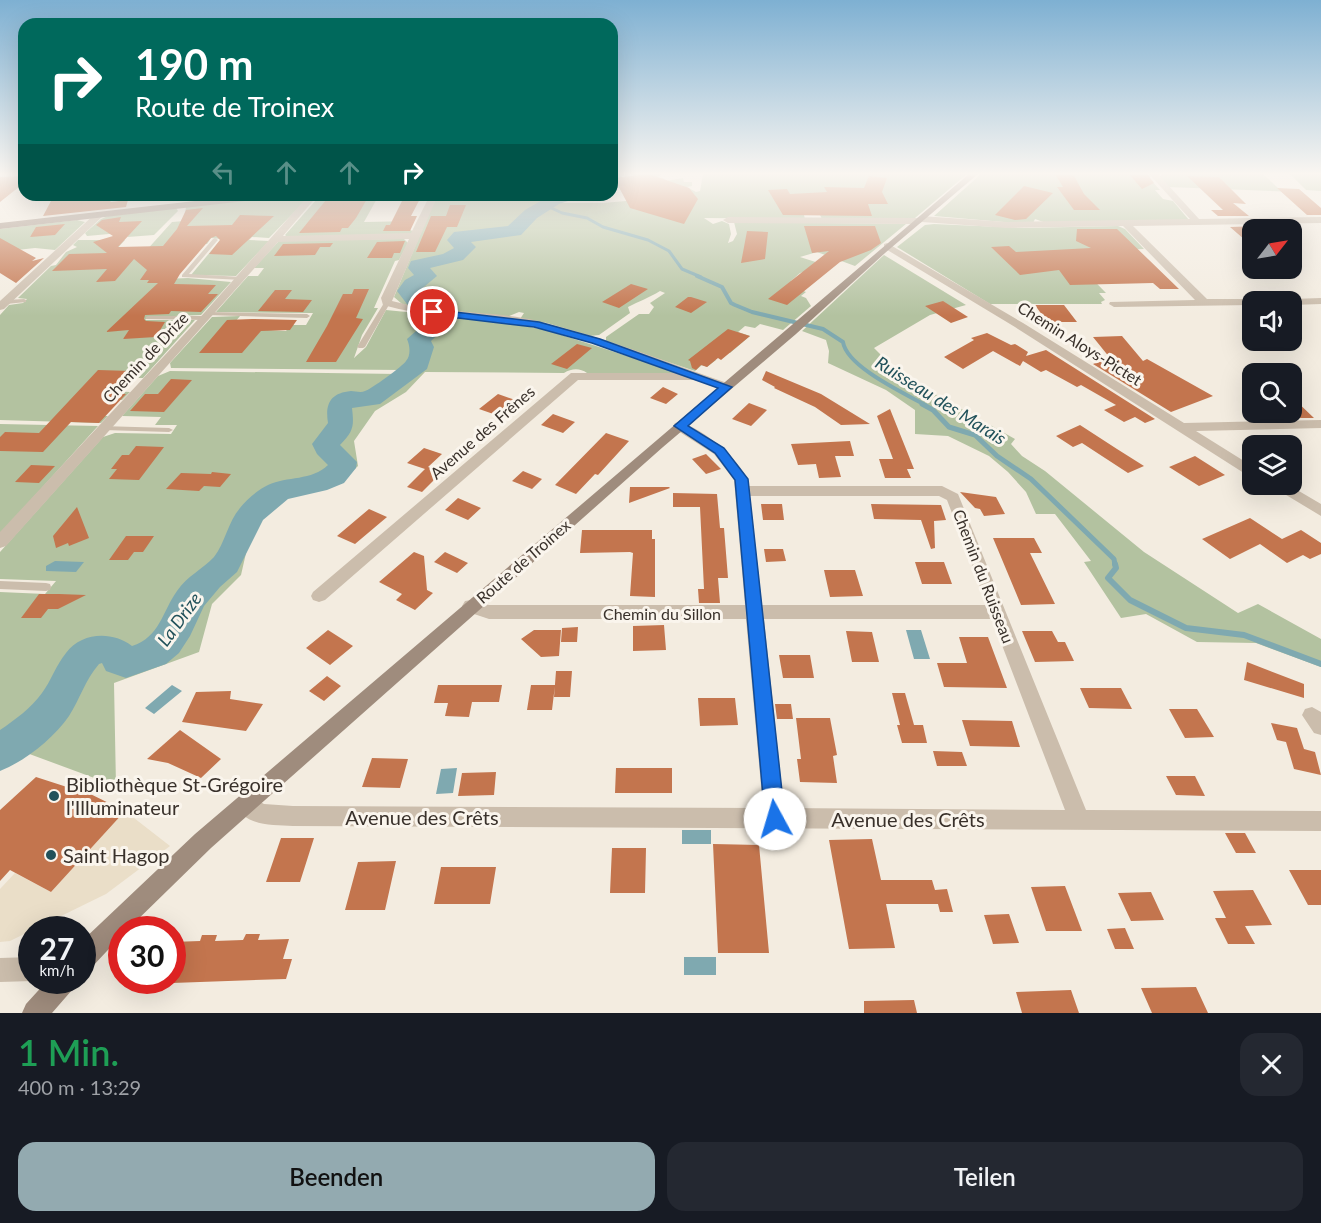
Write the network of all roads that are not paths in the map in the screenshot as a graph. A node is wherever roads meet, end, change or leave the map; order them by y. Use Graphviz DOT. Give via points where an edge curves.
graph roads {
  1 [pos="43,221"];
  2 [pos="92,221"];
  3 [pos="291,221"];
  4 [pos="422,221"];
  5 [pos="917,221"];
  6 [pos="941,221"];
  7 [pos="1242,221"];
  8 [pos="1197,222"];
  9 [pos="1126,224"];
  10 [pos="0,226"];
  11 [pos="415,237"];
  12 [pos="275,239"];
  13 [pos="214,240"];
  14 [pos="884,248"];
  15 [pos="241,279"];
  16 [pos="24,301"];
  17 [pos="1321,301"];
  18 [pos="1242,302"];
  19 [pos="1302,302"];
  20 [pos="387,303"];
  21 [pos="1204,303"];
  22 [pos="1114,304"];
  23 [pos="3,305"];
  24 [pos="207,316"];
  25 [pos="307,316"];
  26 [pos="148,318"];
  27 [pos="1037,345"];
  28 [pos="361,347"];
  29 [pos="698,377"];
  30 [pos="726,387"];
  31 [pos="1321,424"];
  32 [pos="680,426"];
  33 [pos="1180,427"];
  34 [pos="104,428"];
  35 [pos="170,430"];
  36 [pos="1242,466"];
  37 [pos="742,491"];
  38 [pos="1294,495"];
  39 [pos="1321,511"];
  40 [pos="0,542"];
  41 [pos="0,585"];
  42 [pos="46,587"];
  43 [pos="319,596"];
  44 [pos="471,606"];
  45 [pos="998,612"];
  46 [pos="753,613"];
  47 [pos="246,804"];
  48 [pos="775,819"];
  49 [pos="1079,819"];
  50 [pos="1321,821"];
  51 [pos="96,945"];
  52 [pos="18,969"];
  53 [pos="0,970"];
  54 [pos="51,994"];
  55 [pos="34,1013"];
  1 -- 10 [label="street"];
  2 -- 23 [label="street"];
  3 -- 12 [label="street, Chemin de Drize"];
  4 -- 11 [label="street"];
  5 -- 14 [label="street, Route de Troinex"];
  6 -- 9 [label="street"];
  7 -- 8 [label="street"];
  8 -- 9 [label="street"];
  9 -- 21 [label="street"];
  11 -- 12 [label="street"];
  11 -- 20 [label="street"];
  12 -- 15 [label="street, Chemin de Drize"];
  13 -- 15 [label="lane" via="184,276"];
  14 -- 27 [label="street"];
  14 -- 30 [label="street, Route de Troinex"];
  14 -- 33 [label="street, Chemin Aloys-Pictet" via="1018,325"];
  15 -- 24 [label="street, Chemin de Drize"];
  16 -- 23 [label="lane"];
  17 -- 19 [label="street"];
  18 -- 21 [label="street"];
  20 -- 28 [label="lane"];
  20 -- 29 [label="street" via="412,310 535,324"];
  21 -- 22 [label="street"];
  24 -- 25 [label="lane"];
  24 -- 26 [label="lane"];
  24 -- 34 [label="street, Chemin de Drize"];
  29 -- 30 [label="street"];
  29 -- 43 [label="street, Avenue des Frênes" via="575,376"];
  30 -- 32 [label="street, Route de Troinex"];
  31 -- 33 [label="street"];
  32 -- 37 [label="street" via="729,461 741,479"];
  32 -- 44 [label="street, Route de Troinex"];
  33 -- 36 [label="street, Chemin Aloys-Pictet"];
  34 -- 35 [label="lane"];
  34 -- 40 [label="street, Chemin de Drize"];
  37 -- 45 [label="street, Chemin du Ruisseau" via="948,493"];
  37 -- 46 [label="street"];
  38 -- 39 [label="street"];
  41 -- 42 [label="lane"];
  44 -- 46 [label="street, Chemin du Sillon" via="489,612"];
  44 -- 47 [label="street, Route de Troinex"];
  45 -- 46 [label="street, Chemin du Sillon"];
  45 -- 49 [label="street, Chemin du Ruisseau"];
  46 -- 48 [label="street"];
  47 -- 48 [label="street, Avenue des Crêts" via="260,814 270,815"];
  47 -- 51 [label="street, Route de Troinex"];
  48 -- 49 [label="street, Avenue des Crêts"];
  49 -- 50 [label="street, Avenue des Crêts"];
  52 -- 53 [label="street"];
  54 -- 55 [label="street"];
}
